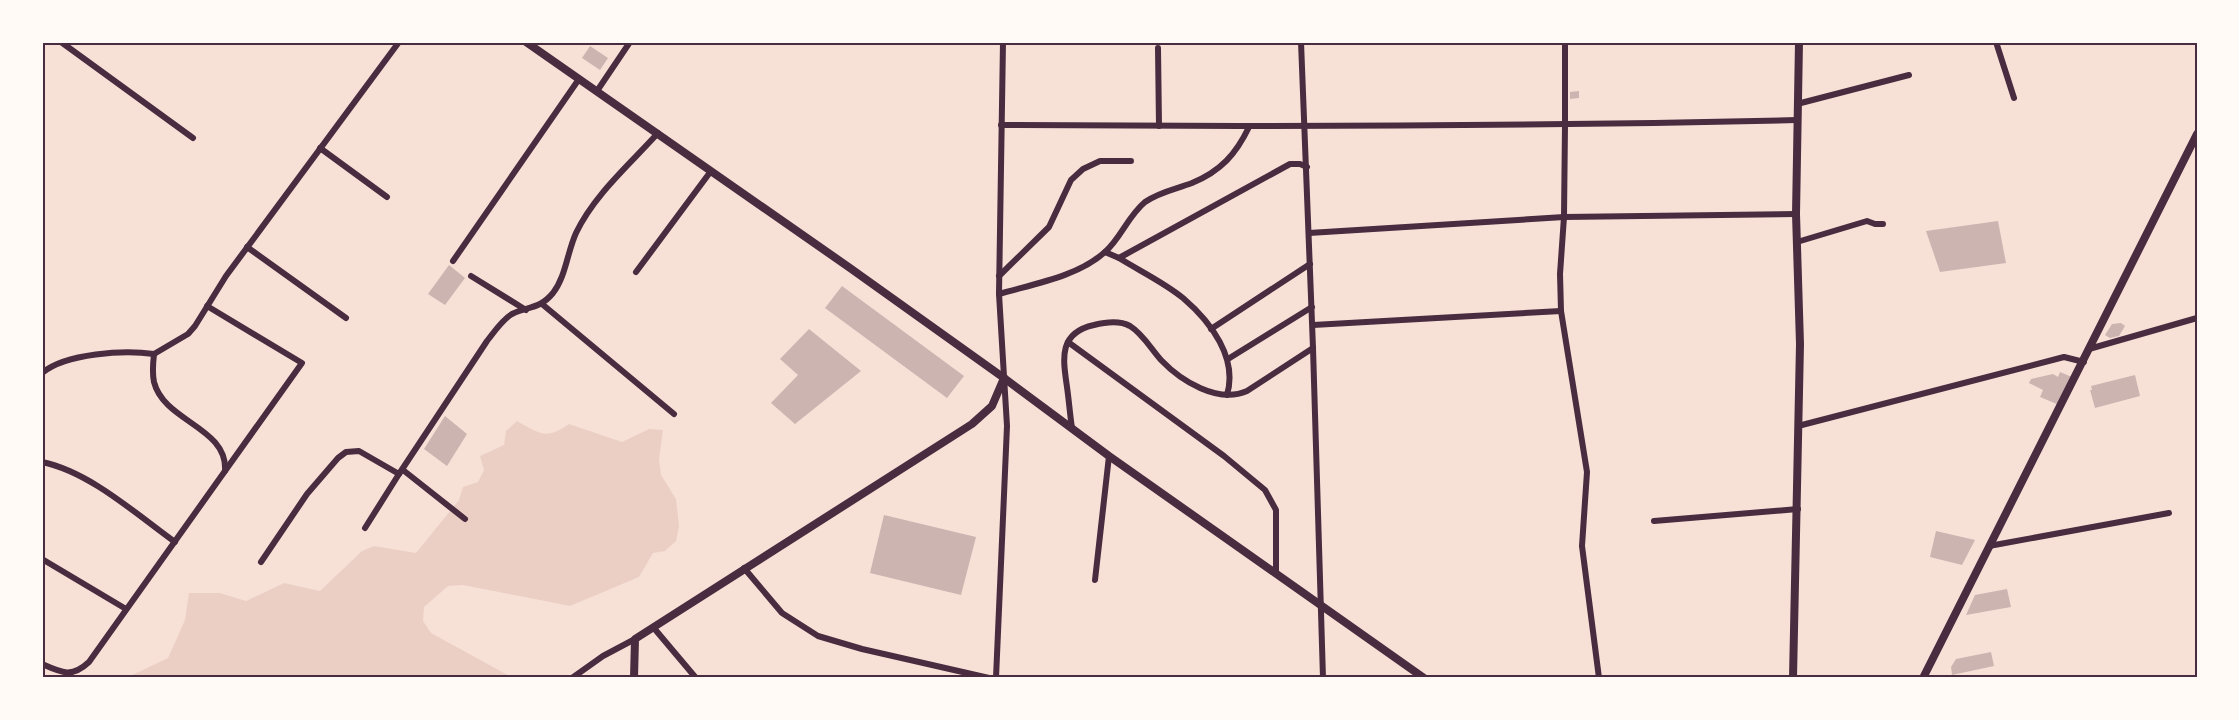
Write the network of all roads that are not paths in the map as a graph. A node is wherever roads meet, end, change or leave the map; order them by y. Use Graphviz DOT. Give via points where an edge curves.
graph roads {
  1 [pos="61,42"];
  2 [pos="399,42"];
  3 [pos="526,42"];
  4 [pos="630,42"];
  5 [pos="1003,42"];
  6 [pos="1301,42"];
  7 [pos="1565,42"];
  8 [pos="1799,42"];
  9 [pos="1996,42"];
  10 [pos="1158,48"];
  11 [pos="1909,75"];
  12 [pos="579,79"];
  13 [pos="597,91"];
  14 [pos="2013,98"];
  15 [pos="1797,104"];
  16 [pos="1797,120"];
  17 [pos="1001,125"];
  18 [pos="1565,125"];
  19 [pos="1159,126"];
  20 [pos="1305,126"];
  21 [pos="1249,127"];
  22 [pos="658,133"];
  23 [pos="2197,134"];
  24 [pos="193,138"];
  25 [pos="320,148"];
  26 [pos="2193,149"];
  27 [pos="1131,161"];
  28 [pos="1307,167"];
  29 [pos="711,171"];
  30 [pos="387,197"];
  31 [pos="1796,214"];
  32 [pos="1564,217"];
  33 [pos="1883,224"];
  34 [pos="1309,233"];
  35 [pos="1797,242"];
  36 [pos="247,247"];
  37 [pos="1105,252"];
  38 [pos="1119,258"];
  39 [pos="453,261"];
  40 [pos="1310,264"];
  41 [pos="636,272"];
  42 [pos="471,276"];
  43 [pos="999,276"];
  44 [pos="999,294"];
  45 [pos="542,304"];
  46 [pos="207,306"];
  47 [pos="1312,307"];
  48 [pos="526,310"];
  49 [pos="1561,311"];
  50 [pos="346,318"];
  51 [pos="2197,318"];
  52 [pos="1312,325"];
  53 [pos="1211,329"];
  54 [pos="1068,342"];
  55 [pos="1313,348"];
  56 [pos="2089,349"];
  57 [pos="154,354"];
  58 [pos="1228,358"];
  59 [pos="2084,362"];
  60 [pos="42,373"];
  61 [pos="1004,378"];
  62 [pos="1227,395"];
  63 [pos="674,414"];
  64 [pos="1798,426"];
  65 [pos="1072,429"];
  66 [pos="1109,456"];
  67 [pos="42,462"];
  68 [pos="225,471"];
  69 [pos="401,472"];
  70 [pos="1798,509"];
  71 [pos="2169,513"];
  72 [pos="465,519"];
  73 [pos="1654,521"];
  74 [pos="365,528"];
  75 [pos="175,542"];
  76 [pos="1989,546"];
  77 [pos="42,559"];
  78 [pos="261,562"];
  79 [pos="744,568"];
  80 [pos="1276,572"];
  81 [pos="1095,580"];
  82 [pos="1320,605"];
  83 [pos="126,609"];
  84 [pos="653,627"];
  85 [pos="635,639"];
  86 [pos="42,664"];
  87 [pos="572,678"];
  88 [pos="634,678"];
  89 [pos="696,678"];
  90 [pos="989,678"];
  91 [pos="996,678"];
  92 [pos="1323,678"];
  93 [pos="1424,678"];
  94 [pos="1599,678"];
  95 [pos="1793,678"];
  96 [pos="1923,678"];
  1 -- 24 [label="street"];
  2 -- 25 [label="street"];
  3 -- 12 [label="main road"];
  4 -- 13 [label="street"];
  5 -- 17 [label="street"];
  6 -- 20 [label="street"];
  7 -- 18 [label="street"];
  8 -- 15 [label="street"];
  9 -- 14 [label="street"];
  10 -- 19 [label="street"];
  11 -- 15 [label="street"];
  12 -- 13 [label="main road"];
  12 -- 39 [label="street"];
  13 -- 22 [label="main road"];
  15 -- 16 [label="street"];
  16 -- 18 [label="street"];
  16 -- 31 [label="street"];
  17 -- 19 [label="street"];
  17 -- 43 [label="street"];
  18 -- 20 [label="street"];
  18 -- 32 [label="street"];
  19 -- 21 [label="street"];
  20 -- 21 [label="street"];
  20 -- 28 [label="street"];
  21 -- 37 [label="street" via="1238,150 1225,163 1193,182 1145,202"];
  22 -- 29 [label="main road"];
  22 -- 45 [label="street" via="594,204 576,233 560,283"];
  23 -- 26 [label="main road"];
  25 -- 30 [label="street"];
  25 -- 36 [label="street"];
  26 -- 56 [label="main road"];
  27 -- 43 [label="street" via="1100,161 1083,169 1071,180 1049,227"];
  28 -- 34 [label="street"];
  28 -- 38 [label="street" via="1290,164"];
  29 -- 41 [label="street"];
  29 -- 61 [label="main road"];
  31 -- 32 [label="street"];
  31 -- 35 [label="street"];
  32 -- 34 [label="street"];
  32 -- 49 [label="street"];
  33 -- 35 [label="street" via="1867,221"];
  34 -- 40 [label="street"];
  35 -- 64 [label="street"];
  36 -- 46 [label="street"];
  36 -- 50 [label="street"];
  37 -- 38 [label="street"];
  37 -- 44 [label="street" via="1076,270"];
  38 -- 53 [label="street" via="1182,297"];
  40 -- 47 [label="street"];
  40 -- 53 [label="street"];
  42 -- 48 [label="street"];
  43 -- 44 [label="street"];
  44 -- 61 [label="street"];
  45 -- 48 [label="street"];
  45 -- 63 [label="street"];
  46 -- 57 [label="street" via="188,334"];
  46 -- 68 [label="street" via="302,363"];
  47 -- 52 [label="street"];
  47 -- 58 [label="street"];
  48 -- 69 [label="street" via="502,322 487,341"];
  49 -- 52 [label="street"];
  49 -- 94 [label="street" via="1587,472 1582,546"];
  51 -- 56 [label="street"];
  52 -- 55 [label="street"];
  53 -- 58 [label="street"];
  54 -- 62 [label="street" via="1088,326 1115,322 1128,325 1182,378"];
  54 -- 65 [label="street" via="1063,359"];
  54 -- 80 [label="street" via="1265,490 1276,510"];
  55 -- 62 [label="street" via="1247,391"];
  55 -- 82 [label="street"];
  56 -- 59 [label="main road"];
  57 -- 60 [label="street" via="134,351 78,358"];
  57 -- 68 [label="street" via="153,380 159,393 219,445"];
  58 -- 62 [label="street"];
  59 -- 64 [label="street" via="2064,357"];
  59 -- 76 [label="main road"];
  61 -- 65 [label="main road"];
  61 -- 79 [label="main road" via="992,406 972,424"];
  61 -- 91 [label="street" via="1007,426"];
  64 -- 70 [label="street"];
  65 -- 66 [label="main road"];
  66 -- 80 [label="main road"];
  66 -- 81 [label="street"];
  67 -- 75 [label="street" via="86,480"];
  68 -- 75 [label="street"];
  69 -- 72 [label="street"];
  69 -- 74 [label="street"];
  69 -- 78 [label="street" via="359,451 346,452 307,494"];
  70 -- 73 [label="street"];
  70 -- 95 [label="street"];
  71 -- 76 [label="street"];
  75 -- 83 [label="street"];
  76 -- 96 [label="main road"];
  77 -- 83 [label="street"];
  79 -- 84 [label="main road"];
  79 -- 90 [label="street" via="782,613 818,636"];
  80 -- 82 [label="main road"];
  82 -- 92 [label="street"];
  82 -- 93 [label="main road"];
  83 -- 86 [label="street" via="80,671 70,674"];
  84 -- 85 [label="main road"];
  84 -- 89 [label="street"];
  85 -- 87 [label="street"];
  85 -- 88 [label="main road"];
}
